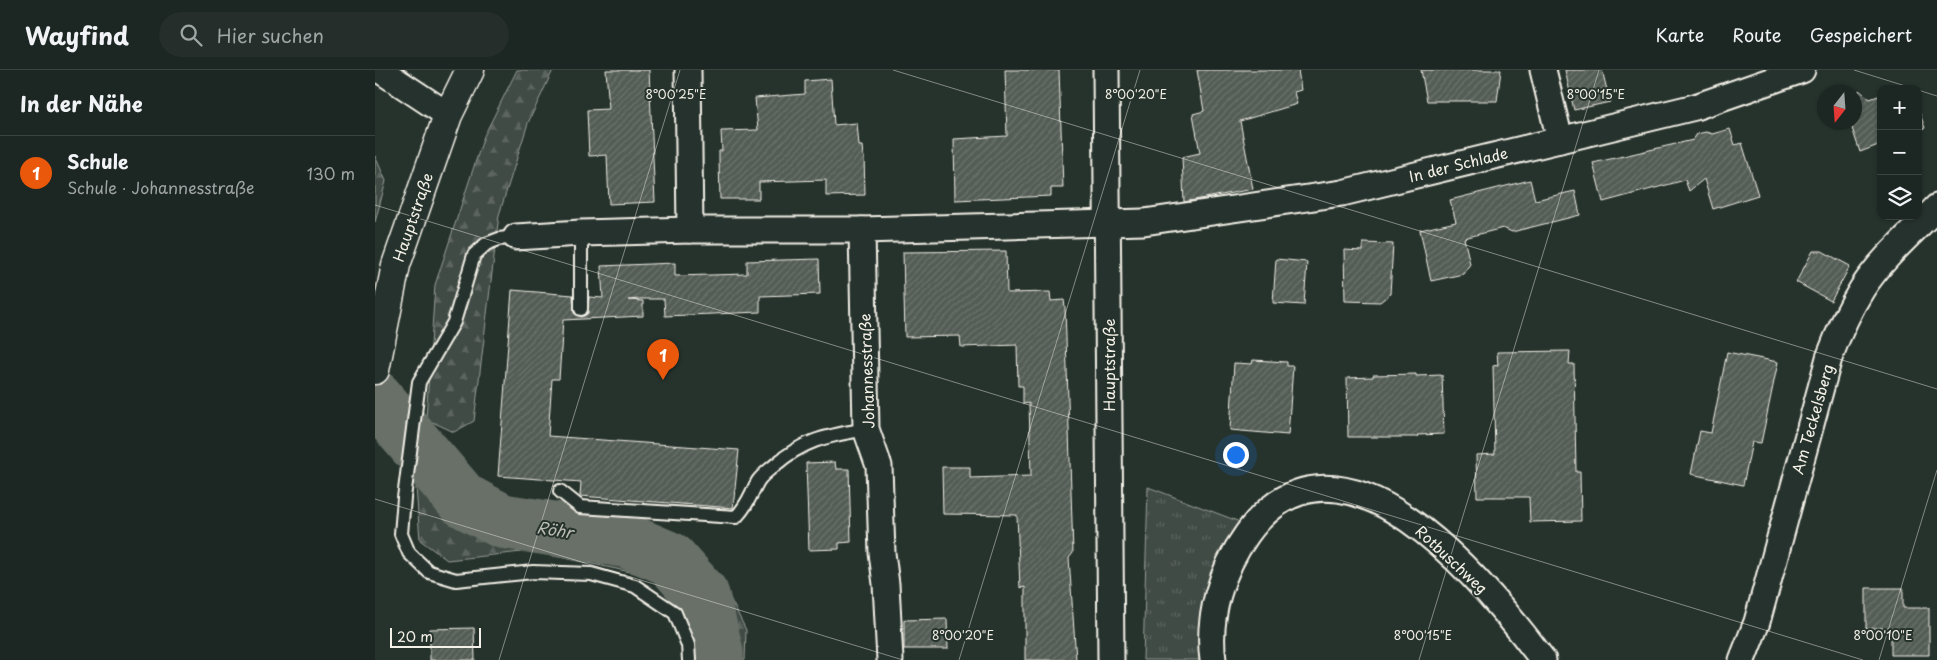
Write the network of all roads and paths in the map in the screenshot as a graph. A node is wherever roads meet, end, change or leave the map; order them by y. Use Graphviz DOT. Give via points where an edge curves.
graph roads {
  1 [pos="380,70"];
  2 [pos="470,70"];
  3 [pos="688,70"];
  4 [pos="1106,70"];
  5 [pos="1543,70"];
  6 [pos="1802,70"];
  7 [pos="448,115"];
  8 [pos="1560,140"];
  9 [pos="1937,207"];
  10 [pos="1107,222"];
  11 [pos="690,230"];
  12 [pos="862,230"];
  13 [pos="581,233"];
  14 [pos="516,237"];
  15 [pos="581,309"];
  16 [pos="375,370"];
  17 [pos="866,429"];
  18 [pos="559,491"];
  19 [pos="689,660"];
  20 [pos="890,660"];
  21 [pos="1111,660"];
  22 [pos="1213,660"];
  23 [pos="1543,660"];
  24 [pos="1742,660"];
  1 -- 7 [label="street"];
  2 -- 7 [label="main road, Hauptstraße"];
  3 -- 11 [label="street"];
  4 -- 10 [label="street, Hauptstraße"];
  5 -- 8 [label="street"];
  6 -- 8 [label="street, In der Schlade" via="1695,106"];
  7 -- 16 [label="main road, Hauptstraße" via="395,265"];
  8 -- 10 [label="street, In der Schlade" via="1342,192 1144,222"];
  9 -- 24 [label="street, Am Teckelsberg" via="1875,270 1838,334 1757,622"];
  10 -- 12 [label="street"];
  10 -- 21 [label="street, Hauptstraße"];
  11 -- 12 [label="street"];
  11 -- 13 [label="street"];
  12 -- 17 [label="street, Johannesstraße"];
  13 -- 14 [label="street"];
  13 -- 15 [label="lane"];
  14 -- 19 [label="lane" via="486,244 474,255 454,322 419,382 401,534 409,552 429,572 456,580 533,572 591,574 635,586 675,613 688,645"];
  17 -- 18 [label="lane" via="827,436 786,455 759,480 746,508 736,517 580,507"];
  17 -- 20 [label="street, Johannesstraße" via="879,466"];
  22 -- 23 [label="street, Rotbuschweg" via="1213,614 1224,579 1241,543 1275,504 1305,491 1327,488 1357,493 1379,502 1429,535 1499,604"];
}
